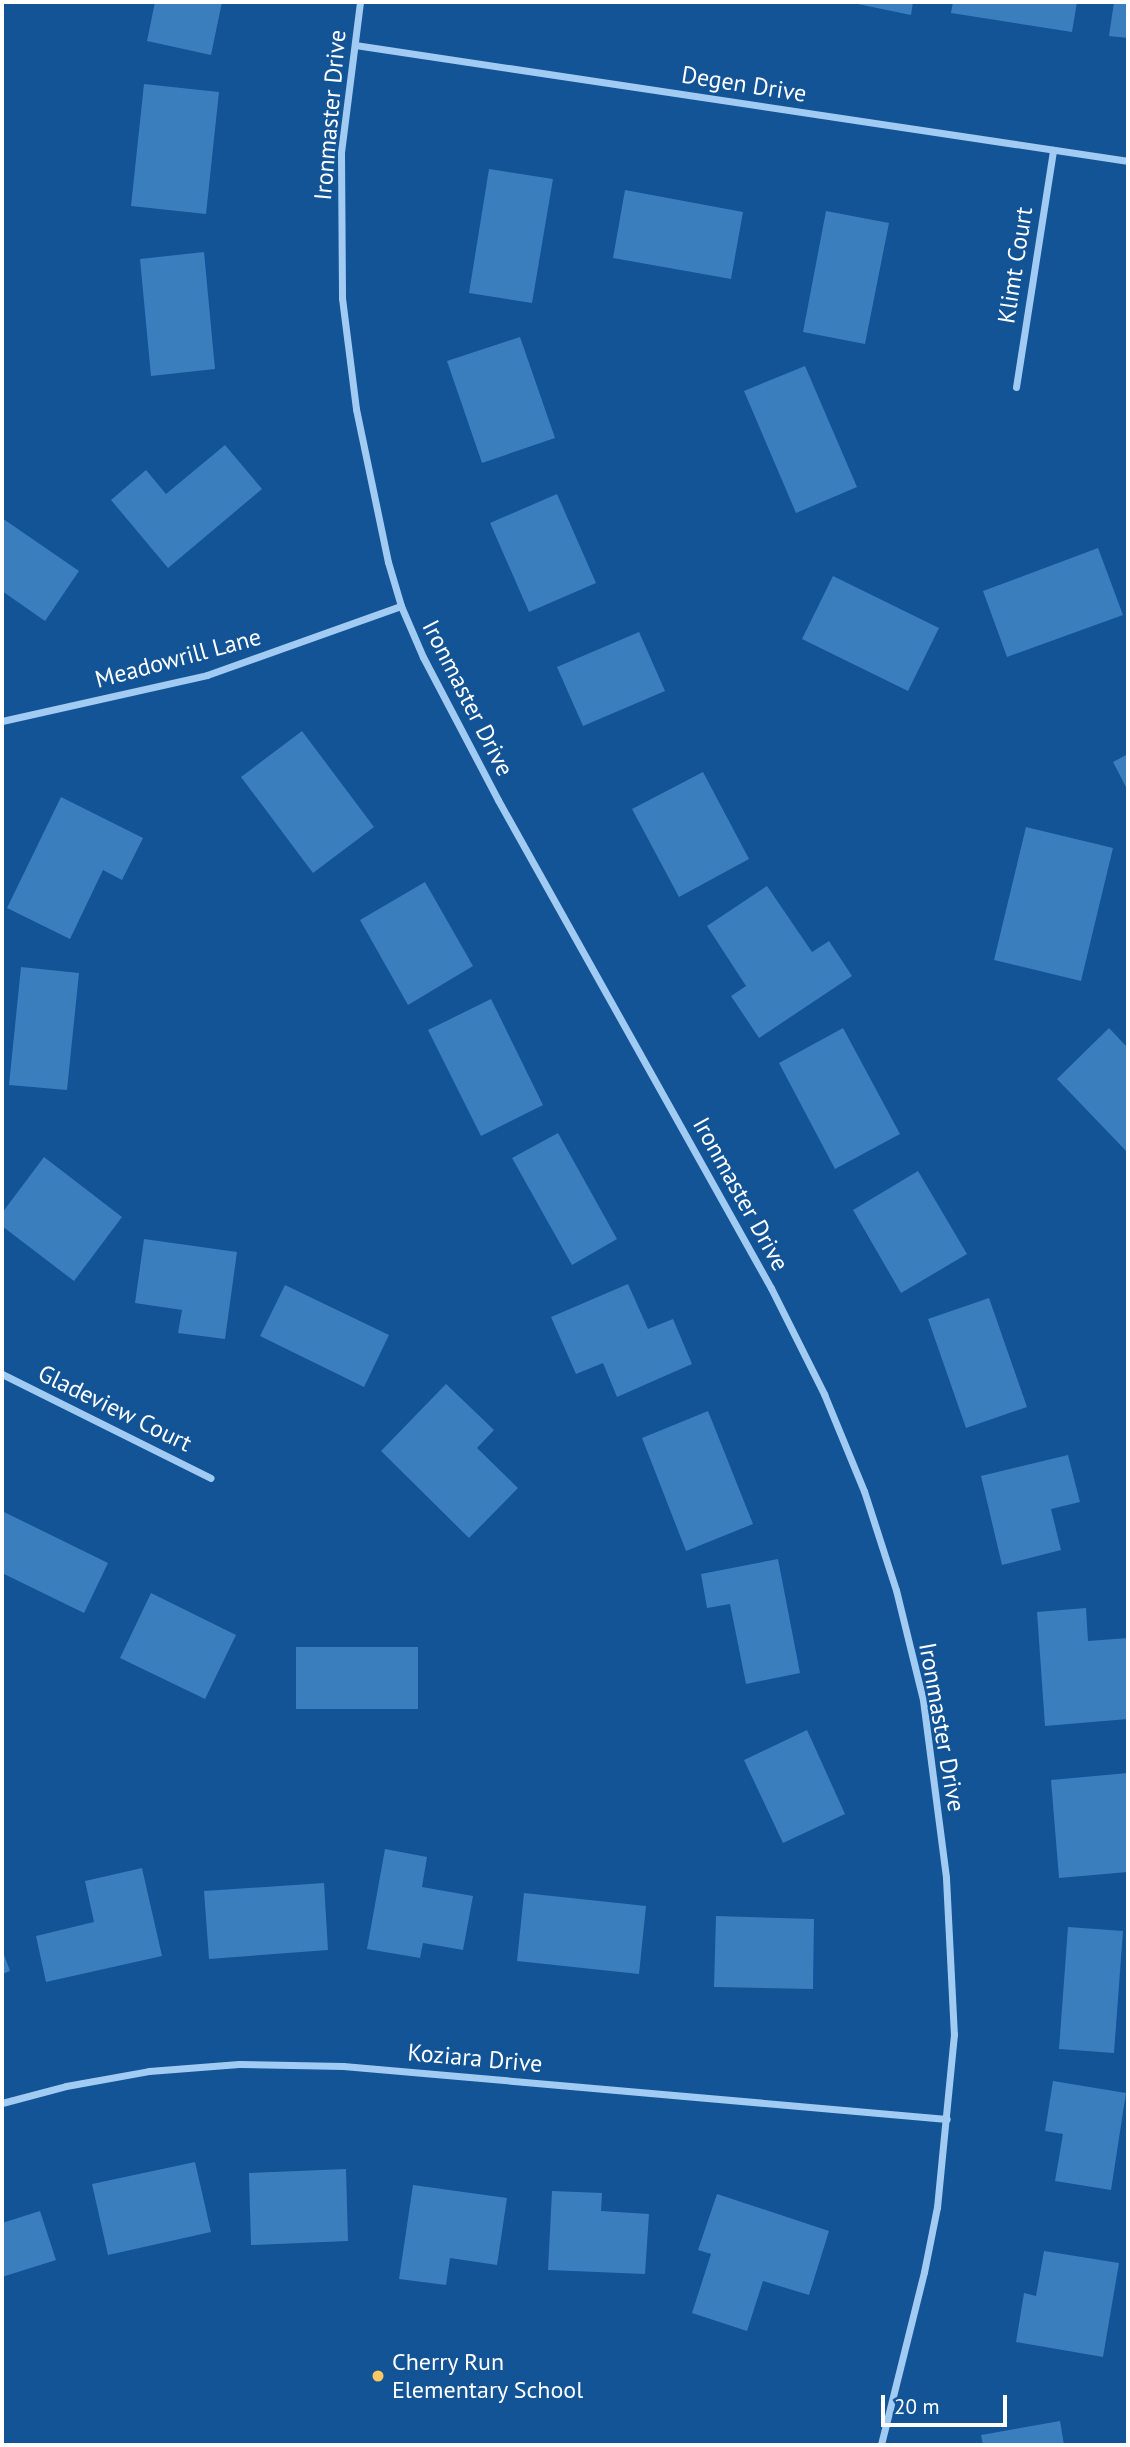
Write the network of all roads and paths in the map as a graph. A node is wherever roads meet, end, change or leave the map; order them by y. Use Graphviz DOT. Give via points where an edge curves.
graph roads {
  1 [pos="360,2"];
  2 [pos="355,45"];
  3 [pos="1053,150"];
  4 [pos="1128,161"];
  5 [pos="1016,387"];
  6 [pos="401,606"];
  7 [pos="2,721"];
  8 [pos="2,1374"];
  9 [pos="211,1478"];
  10 [pos="2,2103"];
  11 [pos="947,2119"];
  12 [pos="881,2445"];
  1 -- 2 [label="street, Ironmaster Drive"];
  2 -- 3 [label="street, Degen Drive"];
  2 -- 6 [label="street, Ironmaster Drive" via="341,153 342,298 356,409"];
  3 -- 4 [label="street, Degen Drive"];
  3 -- 5 [label="street, Klimt Court"];
  6 -- 7 [label="street, Meadowrill Lane" via="207,675"];
  6 -- 11 [label="street, Ironmaster Drive" via="498,800 771,1288 824,1394 864,1491 896,1590 925,1714 946,1878 954,2034"];
  8 -- 9 [label="street, Gladeview Court"];
  10 -- 11 [label="street, Koziara Drive" via="149,2071 265,2064 344,2066"];
  11 -- 12 [label="street, Ironmaster Drive" via="924,2272"];
}
